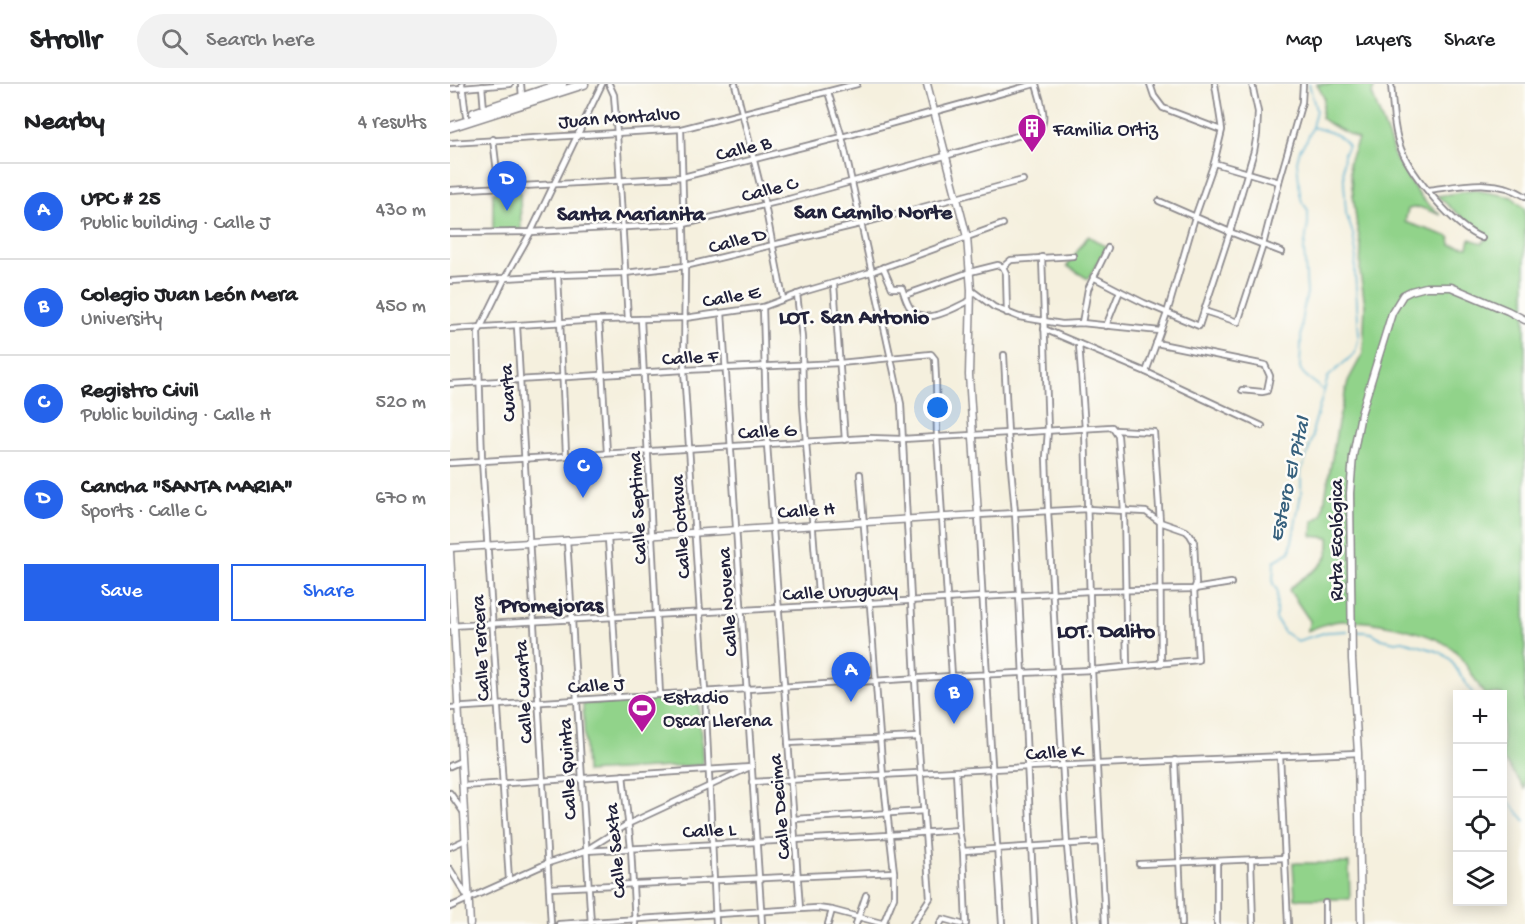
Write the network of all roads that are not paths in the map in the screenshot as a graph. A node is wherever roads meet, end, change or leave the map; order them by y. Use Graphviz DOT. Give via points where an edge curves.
graph roads {
  1 [pos="510,84"];
  2 [pos="520,84"];
  3 [pos="560,84"];
  4 [pos="584,84"];
  5 [pos="602,84"];
  6 [pos="609,84"];
  7 [pos="735,84"];
  8 [pos="857,84"];
  9 [pos="927,84"];
  10 [pos="1035,84"];
  11 [pos="1150,84"];
  12 [pos="1215,84"];
  13 [pos="1252,84"];
  14 [pos="1303,84"];
  15 [pos="1391,84"];
  16 [pos="482,85"];
  17 [pos="462,86"];
  18 [pos="835,87"];
  19 [pos="450,89"];
  20 [pos="828,92"];
  21 [pos="522,97"];
  22 [pos="484,110"];
  23 [pos="934,111"];
  24 [pos="742,114"];
  25 [pos="466,116"];
  26 [pos="450,121"];
  27 [pos="450,126"];
  28 [pos="681,129"];
  29 [pos="1222,130"];
  30 [pos="617,134"];
  31 [pos="578,135"];
  32 [pos="842,137"];
  33 [pos="493,139"];
  34 [pos="450,143"];
  35 [pos="945,155"];
  36 [pos="754,160"];
  37 [pos="1214,163"];
  38 [pos="1247,174"];
  39 [pos="683,177"];
  40 [pos="620,180"];
  41 [pos="1023,180"];
  42 [pos="852,181"];
  43 [pos="1279,182"];
  44 [pos="554,184"];
  45 [pos="499,188"];
  46 [pos="450,190"];
  47 [pos="1428,190"];
  48 [pos="1525,196"];
  49 [pos="957,198"];
  50 [pos="1160,201"];
  51 [pos="765,204"];
  52 [pos="1195,217"];
  53 [pos="684,224"];
  54 [pos="860,224"];
  55 [pos="1003,225"];
  56 [pos="622,228"];
  57 [pos="531,232"];
  58 [pos="1230,232"];
  59 [pos="450,233"];
  60 [pos="967,237"];
  61 [pos="1482,238"];
  62 [pos="1263,244"];
  63 [pos="772,246"];
  64 [pos="1108,248"];
  65 [pos="1282,252"];
  66 [pos="1072,256"];
  67 [pos="1042,257"];
  68 [pos="685,267"];
  69 [pos="883,267"];
  70 [pos="1003,267"];
  71 [pos="871,272"];
  72 [pos="970,272"];
  73 [pos="625,273"];
  74 [pos="558,275"];
  75 [pos="1093,277"];
  76 [pos="505,278"];
  77 [pos="450,281"];
  78 [pos="834,284"];
  79 [pos="971,290"];
  80 [pos="1120,291"];
  81 [pos="797,294"];
  82 [pos="904,295"];
  83 [pos="783,299"];
  84 [pos="971,300"];
  85 [pos="763,307"];
  86 [pos="1204,311"];
  87 [pos="722,313"];
  88 [pos="1007,313"];
  89 [pos="1167,313"];
  90 [pos="685,318"];
  91 [pos="628,319"];
  92 [pos="641,319"];
  93 [pos="598,320"];
  94 [pos="1525,320"];
  95 [pos="1044,321"];
  96 [pos="560,323"];
  97 [pos="1082,323"];
  98 [pos="517,326"];
  99 [pos="1106,326"];
  100 [pos="480,328"];
  101 [pos="450,329"];
  102 [pos="1044,329"];
  103 [pos="1160,331"];
  104 [pos="1156,343"];
  105 [pos="1079,344"];
  106 [pos="1004,355"];
  107 [pos="890,358"];
  108 [pos="840,363"];
  109 [pos="803,365"];
  110 [pos="765,368"];
  111 [pos="725,369"];
  112 [pos="684,370"];
  113 [pos="1146,372"];
  114 [pos="643,373"];
  115 [pos="601,375"];
  116 [pos="562,379"];
  117 [pos="520,381"];
  118 [pos="479,382"];
  119 [pos="450,384"];
  120 [pos="1242,390"];
  121 [pos="1262,426"];
  122 [pos="1085,429"];
  123 [pos="1115,430"];
  124 [pos="1048,431"];
  125 [pos="1008,434"];
  126 [pos="973,435"];
  127 [pos="938,437"];
  128 [pos="902,439"];
  129 [pos="845,440"];
  130 [pos="806,442"];
  131 [pos="767,444"];
  132 [pos="730,447"];
  133 [pos="689,448"];
  134 [pos="648,451"];
  135 [pos="607,453"];
  136 [pos="566,454"];
  137 [pos="525,458"];
  138 [pos="482,460"];
  139 [pos="450,463"];
  140 [pos="860,474"];
  141 [pos="1087,509"];
  142 [pos="1124,510"];
  143 [pos="1048,511"];
  144 [pos="1015,512"];
  145 [pos="978,515"];
  146 [pos="943,517"];
  147 [pos="907,519"];
  148 [pos="864,522"];
  149 [pos="1160,522"];
  150 [pos="813,525"];
  151 [pos="774,528"];
  152 [pos="736,530"];
  153 [pos="695,532"];
  154 [pos="653,535"];
  155 [pos="608,538"];
  156 [pos="567,540"];
  157 [pos="528,543"];
  158 [pos="488,545"];
  159 [pos="450,550"];
  160 [pos="1231,583"];
  161 [pos="1194,589"];
  162 [pos="1159,590"];
  163 [pos="1090,591"];
  164 [pos="1127,591"];
  165 [pos="1053,593"];
  166 [pos="1020,595"];
  167 [pos="982,597"];
  168 [pos="948,599"];
  169 [pos="912,601"];
  170 [pos="870,603"];
  171 [pos="819,606"];
  172 [pos="780,608"];
  173 [pos="741,610"];
  174 [pos="699,613"];
  175 [pos="657,615"];
  176 [pos="612,617"];
  177 [pos="572,620"];
  178 [pos="533,622"];
  179 [pos="492,624"];
  180 [pos="452,626"];
  181 [pos="1198,660"];
  182 [pos="1161,662"];
  183 [pos="1127,666"];
  184 [pos="1092,670"];
  185 [pos="1057,671"];
  186 [pos="1023,673"];
  187 [pos="987,674"];
  188 [pos="951,676"];
  189 [pos="916,679"];
  190 [pos="876,681"];
  191 [pos="785,687"];
  192 [pos="746,688"];
  193 [pos="705,691"];
  194 [pos="660,695"];
  195 [pos="618,697"];
  196 [pos="577,699"];
  197 [pos="538,703"];
  198 [pos="497,705"];
  199 [pos="450,708"];
  200 [pos="458,708"];
  201 [pos="954,708"];
  202 [pos="918,737"];
  203 [pos="881,738"];
  204 [pos="788,743"];
  205 [pos="1358,753"];
  206 [pos="1280,756"];
  207 [pos="1176,760"];
  208 [pos="461,761"];
  209 [pos="1098,764"];
  210 [pos="450,766"];
  211 [pos="751,767"];
  212 [pos="1029,767"];
  213 [pos="1062,767"];
  214 [pos="708,770"];
  215 [pos="992,770"];
  216 [pos="956,771"];
  217 [pos="922,774"];
  218 [pos="623,775"];
  219 [pos="883,776"];
  220 [pos="583,778"];
  221 [pos="542,780"];
  222 [pos="791,780"];
  223 [pos="752,782"];
  224 [pos="502,783"];
  225 [pos="462,786"];
  226 [pos="708,786"];
  227 [pos="450,793"];
  228 [pos="924,811"];
  229 [pos="464,813"];
  230 [pos="888,813"];
  231 [pos="794,819"];
  232 [pos="627,824"];
  233 [pos="959,830"];
  234 [pos="926,831"];
  235 [pos="890,835"];
  236 [pos="465,840"];
  237 [pos="796,840"];
  238 [pos="756,842"];
  239 [pos="1102,842"];
  240 [pos="711,844"];
  241 [pos="1067,846"];
  242 [pos="450,847"];
  243 [pos="1031,847"];
  244 [pos="631,848"];
  245 [pos="997,850"];
  246 [pos="585,851"];
  247 [pos="963,851"];
  248 [pos="1285,858"];
  249 [pos="1251,860"];
  250 [pos="1217,861"];
  251 [pos="548,863"];
  252 [pos="1180,863"];
  253 [pos="1139,864"];
  254 [pos="450,869"];
  255 [pos="894,872"];
  256 [pos="798,877"];
  257 [pos="759,878"];
  258 [pos="509,880"];
  259 [pos="713,880"];
  260 [pos="634,884"];
  261 [pos="588,886"];
  262 [pos="549,888"];
  263 [pos="866,895"];
  264 [pos="468,898"];
  265 [pos="1325,903"];
  266 [pos="450,908"];
  267 [pos="800,909"];
  268 [pos="832,910"];
  269 [pos="761,911"];
  270 [pos="716,914"];
  271 [pos="858,917"];
  272 [pos="634,922"];
  273 [pos="591,923"];
  274 [pos="470,924"];
  275 [pos="551,924"];
  276 [pos="559,924"];
  277 [pos="716,924"];
  278 [pos="762,924"];
  279 [pos="828,924"];
  280 [pos="856,924"];
  281 [pos="884,924"];
  282 [pos="913,924"];
  283 [pos="940,924"];
  284 [pos="962,924"];
  285 [pos="966,924"];
  286 [pos="1002,924"];
  287 [pos="1035,924"];
  288 [pos="1074,924"];
  289 [pos="1105,924"];
  290 [pos="1182,924"];
  291 [pos="1217,924"];
  292 [pos="1253,924"];
  293 [pos="1288,924"];
  294 [pos="1325,924"];
  295 [pos="1361,924"];
  1 -- 16 [label="street"];
  2 -- 21 [label="street"];
  3 -- 21 [label="highway"];
  4 -- 27 [label="highway"];
  5 -- 31 [label="street, Calle Tercera"];
  6 -- 30 [label="street" via="614,95"];
  7 -- 24 [label="street"];
  8 -- 18 [label="street, Juan Montalvo"];
  9 -- 23 [label="main road"];
  10 -- 23 [label="street, Calle B"];
  10 -- 35 [label="street, Calle C" via="1044,120 1040,129"];
  11 -- 29 [label="street" via="1163,108"];
  12 -- 29 [label="street"];
  13 -- 38 [label="street" via="1258,124"];
  14 -- 43 [label="street" via="1302,102"];
  15 -- 47 [label="street" via="1401,150"];
  16 -- 17 [label="street"];
  16 -- 22 [label="street"];
  17 -- 19 [label="street"];
  17 -- 25 [label="street"];
  18 -- 20 [label="street, Juan Montalvo"];
  20 -- 24 [label="street, Juan Montalvo"];
  20 -- 32 [label="street"];
  21 -- 22 [label="highway"];
  22 -- 25 [label="highway"];
  23 -- 32 [label="street, Calle B"];
  23 -- 35 [label="main road"];
  24 -- 28 [label="street, Juan Montalvo"];
  24 -- 36 [label="street"];
  25 -- 26 [label="highway"];
  28 -- 30 [label="street, Juan Montalvo"];
  28 -- 39 [label="street, Calle Octava"];
  29 -- 37 [label="street"];
  30 -- 31 [label="street, Juan Montalvo"];
  30 -- 40 [label="street"];
  31 -- 33 [label="street, Juan Montalvo"];
  31 -- 44 [label="street, Calle Tercera"];
  32 -- 36 [label="street, Calle B"];
  32 -- 42 [label="street"];
  33 -- 34 [label="street, Juan Montalvo"];
  33 -- 45 [label="street"];
  35 -- 42 [label="street, Calle C"];
  35 -- 49 [label="main road"];
  36 -- 39 [label="street, Calle B"];
  36 -- 51 [label="street"];
  37 -- 38 [label="street"];
  37 -- 52 [label="street"];
  38 -- 43 [label="street"];
  38 -- 58 [label="street"];
  39 -- 40 [label="street, Calle B"];
  39 -- 53 [label="street, Calle Octava"];
  40 -- 44 [label="street, Calle B"];
  40 -- 56 [label="street"];
  41 -- 49 [label="street, Calle D"];
  42 -- 51 [label="street, Calle C"];
  42 -- 54 [label="street"];
  43 -- 62 [label="street"];
  44 -- 45 [label="street, Calle B"];
  44 -- 57 [label="street, Calle Tercera"];
  45 -- 46 [label="street, Calle B"];
  47 -- 48 [label="street" via="1480,183"];
  47 -- 61 [label="street" via="1472,234"];
  49 -- 54 [label="street, Calle D"];
  49 -- 60 [label="main road"];
  50 -- 52 [label="street"];
  51 -- 53 [label="street, Calle C"];
  51 -- 63 [label="street"];
  52 -- 58 [label="street"];
  52 -- 89 [label="street"];
  53 -- 56 [label="street, Calle C"];
  53 -- 68 [label="street, Calle Octava"];
  54 -- 63 [label="street, Calle D"];
  54 -- 71 [label="street"];
  55 -- 60 [label="street, Calle E"];
  56 -- 57 [label="street, Calle C"];
  56 -- 73 [label="street"];
  57 -- 59 [label="street, Calle C"];
  57 -- 76 [label="street, Calle Tercera"];
  58 -- 62 [label="street"];
  58 -- 86 [label="street"];
  60 -- 69 [label="street, Calle E"];
  60 -- 72 [label="main road"];
  62 -- 65 [label="street"];
  62 -- 86 [label="street" via="1238,322"];
  63 -- 68 [label="street, Calle D"];
  63 -- 83 [label="street"];
  64 -- 75 [label="street"];
  66 -- 67 [label="street"];
  67 -- 70 [label="street" via="1011,260"];
  67 -- 95 [label="street"];
  68 -- 73 [label="street, Calle D"];
  68 -- 90 [label="street, Calle Octava"];
  69 -- 71 [label="street, Calle E"];
  69 -- 82 [label="street" via="892,288 902,288"];
  70 -- 72 [label="street" via="996,265"];
  70 -- 88 [label="street"];
  71 -- 78 [label="street, Calle E"];
  71 -- 107 [label="street"];
  72 -- 79 [label="main road"];
  72 -- 82 [label="street"];
  73 -- 74 [label="street, Calle D"];
  73 -- 91 [label="street"];
  74 -- 76 [label="street, Calle D"];
  74 -- 96 [label="street"];
  75 -- 80 [label="street"];
  75 -- 97 [label="street"];
  76 -- 77 [label="street, Calle D"];
  76 -- 100 [label="street, Calle Tercera"];
  78 -- 81 [label="street, Calle E"];
  78 -- 108 [label="street"];
  79 -- 84 [label="main road"];
  79 -- 88 [label="street"];
  80 -- 89 [label="street"];
  80 -- 99 [label="street"];
  81 -- 83 [label="street, Calle E"];
  81 -- 109 [label="street"];
  82 -- 84 [label="street" via="910,309 930,317"];
  83 -- 85 [label="street, Calle E"];
  84 -- 126 [label="main road" via="969,375"];
  85 -- 87 [label="street, Calle E"];
  85 -- 110 [label="street, Calle Decima"];
  86 -- 89 [label="street" via="1198,326"];
  87 -- 90 [label="street, Calle E"];
  87 -- 111 [label="street, Calle Novena"];
  88 -- 95 [label="street"];
  89 -- 103 [label="street"];
  90 -- 92 [label="street, Calle E"];
  90 -- 112 [label="street, Calle Octava"];
  91 -- 92 [label="street, Calle E"];
  91 -- 93 [label="street, Calle E"];
  92 -- 114 [label="street, Calle Septima"];
  93 -- 96 [label="street, Calle E"];
  93 -- 115 [label="street"];
  94 -- 205 [label="main road, Ruta Ecológica" via="1451,287 1411,291 1403,295 1392,313 1361,414 1350,493 1352,658"];
  95 -- 97 [label="street"];
  95 -- 102 [label="street"];
  96 -- 98 [label="street, Calle E"];
  96 -- 116 [label="street"];
  97 -- 99 [label="street"];
  98 -- 100 [label="street, Calle E"];
  98 -- 117 [label="street, Cuarta"];
  99 -- 103 [label="street"];
  100 -- 101 [label="street, Calle E"];
  100 -- 118 [label="street, Calle Tercera"];
  102 -- 105 [label="street"];
  102 -- 124 [label="street"];
  103 -- 104 [label="street"];
  104 -- 113 [label="street"];
  104 -- 120 [label="street" via="1265,365 1270,376 1267,391"];
  105 -- 113 [label="street"];
  105 -- 122 [label="street"];
  106 -- 125 [label="street"];
  107 -- 108 [label="street, Calle F"];
  107 -- 127 [label="street, Calle F" via="931,354 935,359"];
  107 -- 128 [label="street" via="901,404"];
  108 -- 109 [label="street, Calle F"];
  108 -- 129 [label="street"];
  109 -- 110 [label="street, Calle F"];
  109 -- 130 [label="street"];
  110 -- 111 [label="street, Calle F"];
  110 -- 131 [label="street, Calle Decima"];
  111 -- 112 [label="street, Calle F"];
  111 -- 132 [label="street, Calle Novena"];
  112 -- 114 [label="street, Calle F"];
  112 -- 133 [label="street, Calle Octava"];
  113 -- 121 [label="street"];
  114 -- 115 [label="street, Calle F"];
  114 -- 134 [label="street, Calle Septima"];
  115 -- 116 [label="street, Calle F"];
  115 -- 135 [label="street"];
  116 -- 117 [label="street, Calle F"];
  116 -- 136 [label="street"];
  117 -- 118 [label="street, Calle F"];
  117 -- 137 [label="street, Cuarta"];
  118 -- 119 [label="street, Calle F"];
  118 -- 138 [label="street, Calle Tercera"];
  122 -- 123 [label="street, Calle G"];
  122 -- 124 [label="street, Calle G"];
  122 -- 141 [label="street"];
  123 -- 142 [label="street"];
  123 -- 149 [label="street, Calle G" via="1154,432"];
  124 -- 125 [label="street, Calle G"];
  124 -- 143 [label="street"];
  125 -- 126 [label="street, Calle G"];
  125 -- 144 [label="street"];
  126 -- 127 [label="street, Calle G"];
  126 -- 145 [label="main road"];
  127 -- 128 [label="street, Calle G"];
  127 -- 146 [label="street"];
  128 -- 129 [label="street, Calle G"];
  128 -- 147 [label="street"];
  129 -- 130 [label="street, Calle G"];
  130 -- 131 [label="street, Calle G"];
  130 -- 150 [label="street"];
  131 -- 132 [label="street, Calle G"];
  131 -- 151 [label="street, Calle Decima"];
  132 -- 133 [label="street, Calle G"];
  132 -- 152 [label="street, Calle Novena"];
  133 -- 134 [label="street, Calle G"];
  133 -- 153 [label="street, Calle Octava"];
  134 -- 135 [label="street, Calle G"];
  134 -- 154 [label="street, Calle Septima"];
  135 -- 136 [label="street, Calle G"];
  136 -- 137 [label="street, Calle G"];
  137 -- 138 [label="street, Calle G"];
  137 -- 157 [label="street, Calle Cuarta"];
  138 -- 139 [label="street, Calle G"];
  138 -- 158 [label="street, Calle Tercera"];
  140 -- 148 [label="street"];
  141 -- 142 [label="street, Calle H"];
  141 -- 143 [label="street, Calle H"];
  141 -- 163 [label="street"];
  142 -- 149 [label="street, Calle H" via="1150,513"];
  142 -- 164 [label="street"];
  143 -- 144 [label="street, Calle H"];
  143 -- 165 [label="street"];
  144 -- 145 [label="street, Calle H"];
  144 -- 166 [label="street"];
  145 -- 146 [label="main road, Calle H"];
  145 -- 167 [label="street"];
  146 -- 147 [label="main road, Calle H"];
  146 -- 168 [label="street"];
  147 -- 148 [label="main road, Calle H"];
  147 -- 169 [label="street"];
  148 -- 150 [label="main road, Calle H"];
  148 -- 170 [label="street"];
  149 -- 161 [label="street, Calle H" via="1186,531 1194,542"];
  149 -- 162 [label="street"];
  150 -- 151 [label="main road, Calle H"];
  150 -- 171 [label="street"];
  151 -- 152 [label="main road, Calle H"];
  151 -- 172 [label="street, Calle Decima"];
  152 -- 153 [label="main road, Calle H"];
  152 -- 173 [label="street, Calle Novena"];
  153 -- 154 [label="main road, Calle H"];
  153 -- 174 [label="street, Calle Octava"];
  154 -- 155 [label="main road, Calle H"];
  154 -- 175 [label="street, Calle Septima"];
  155 -- 156 [label="main road, Calle H"];
  155 -- 176 [label="street"];
  156 -- 157 [label="main road, Calle H"];
  156 -- 177 [label="street, Calle Quinta"];
  157 -- 158 [label="main road, Calle H"];
  157 -- 178 [label="street, Calle Cuarta"];
  158 -- 159 [label="main road, Calle H"];
  158 -- 179 [label="street, Calle Tercera"];
  159 -- 180 [label="main road"];
  160 -- 161 [label="street, Calle Uruguay"];
  161 -- 162 [label="street, Calle Uruguay"];
  161 -- 181 [label="street, Calle H"];
  162 -- 164 [label="street, Calle Uruguay"];
  162 -- 182 [label="street"];
  163 -- 164 [label="street, Calle Uruguay"];
  163 -- 165 [label="street, Calle Uruguay"];
  163 -- 184 [label="street"];
  164 -- 183 [label="street"];
  165 -- 166 [label="street, Calle Uruguay"];
  165 -- 185 [label="street"];
  166 -- 167 [label="street, Calle Uruguay"];
  166 -- 186 [label="street"];
  167 -- 168 [label="street, Calle Uruguay"];
  167 -- 187 [label="street"];
  168 -- 169 [label="street, Calle Uruguay"];
  168 -- 188 [label="street"];
  169 -- 170 [label="street, Calle Uruguay"];
  169 -- 189 [label="street"];
  170 -- 171 [label="street, Calle Uruguay"];
  170 -- 190 [label="street"];
  171 -- 172 [label="street, Calle Uruguay"];
  172 -- 173 [label="street, Calle Uruguay"];
  172 -- 191 [label="street, Calle Decima"];
  173 -- 174 [label="street, Calle Uruguay"];
  173 -- 192 [label="street, Calle Novena"];
  174 -- 175 [label="street, Calle Uruguay"];
  174 -- 193 [label="street, Calle Octava"];
  175 -- 176 [label="street, Calle Uruguay"];
  175 -- 194 [label="street, Calle Septima"];
  176 -- 177 [label="street, Calle Uruguay"];
  176 -- 195 [label="street"];
  177 -- 178 [label="street, Calle Uruguay"];
  177 -- 196 [label="street, Calle Quinta"];
  178 -- 179 [label="street, Calle Uruguay"];
  178 -- 197 [label="street, Calle Cuarta"];
  179 -- 180 [label="street, Calle Uruguay"];
  179 -- 198 [label="street, Calle Tercera"];
  180 -- 200 [label="main road"];
  181 -- 182 [label="street, Calle J"];
  182 -- 183 [label="street, Calle J"];
  183 -- 184 [label="street, Calle J"];
  184 -- 185 [label="street, Calle J"];
  184 -- 209 [label="street"];
  185 -- 186 [label="street, Calle J"];
  185 -- 213 [label="street"];
  186 -- 187 [label="street, Calle J"];
  186 -- 212 [label="street"];
  187 -- 188 [label="street, Calle J"];
  187 -- 215 [label="street"];
  188 -- 189 [label="street, Calle J"];
  188 -- 201 [label="street"];
  189 -- 190 [label="street, Calle J"];
  189 -- 202 [label="street"];
  190 -- 191 [label="street, Calle J"];
  190 -- 203 [label="street"];
  191 -- 192 [label="street, Calle J"];
  191 -- 204 [label="street, Calle Decima"];
  192 -- 193 [label="street, Calle J"];
  192 -- 211 [label="street, Calle Novena"];
  193 -- 194 [label="street, Calle J"];
  193 -- 214 [label="street, Calle Octava"];
  194 -- 195 [label="street, Calle J"];
  195 -- 196 [label="street, Calle J"];
  196 -- 197 [label="street, Calle J"];
  196 -- 220 [label="street, Calle Quinta"];
  197 -- 198 [label="street, Calle J"];
  197 -- 221 [label="street, Calle Cuarta"];
  198 -- 200 [label="street, Calle J"];
  198 -- 224 [label="street, Calle Tercera"];
  199 -- 200 [label="street, Calle J"];
  200 -- 208 [label="main road"];
  202 -- 203 [label="street"];
  202 -- 217 [label="street"];
  203 -- 204 [label="street"];
  203 -- 219 [label="street"];
  204 -- 222 [label="street, Calle Decima"];
  205 -- 206 [label="street, Calle K"];
  205 -- 295 [label="main road, Ruta Ecológica"];
  206 -- 207 [label="street, Calle K"];
  206 -- 248 [label="street"];
  207 -- 209 [label="street, Calle K"];
  207 -- 252 [label="street"];
  208 -- 210 [label="street"];
  208 -- 225 [label="main road"];
  209 -- 213 [label="street, Calle K"];
  209 -- 239 [label="street"];
  211 -- 214 [label="street"];
  211 -- 223 [label="street, Calle Novena"];
  211 -- 226 [label="street"];
  212 -- 213 [label="street, Calle K"];
  212 -- 215 [label="street, Calle K"];
  212 -- 243 [label="street"];
  213 -- 241 [label="street"];
  214 -- 218 [label="street"];
  214 -- 226 [label="street, Calle Octava"];
  215 -- 216 [label="street, Calle K"];
  215 -- 245 [label="street"];
  216 -- 217 [label="street, Calle K"];
  216 -- 233 [label="street"];
  217 -- 219 [label="street, Calle K"];
  217 -- 228 [label="street"];
  218 -- 220 [label="street"];
  218 -- 232 [label="street, Calle Sexta"];
  219 -- 222 [label="street, Calle K"];
  219 -- 230 [label="street"];
  220 -- 221 [label="street"];
  220 -- 246 [label="street, Calle Quinta"];
  221 -- 224 [label="street"];
  221 -- 251 [label="street, Calle Cuarta"];
  222 -- 223 [label="street, Calle K"];
  222 -- 231 [label="street, Calle Decima"];
  223 -- 238 [label="street, Calle Novena"];
  224 -- 225 [label="street"];
  224 -- 258 [label="street, Calle Tercera"];
  225 -- 229 [label="main road"];
  226 -- 232 [label="street"];
  226 -- 240 [label="street, Calle Octava"];
  227 -- 229 [label="street"];
  228 -- 230 [label="street"];
  228 -- 234 [label="street"];
  229 -- 236 [label="main road"];
  230 -- 231 [label="street"];
  230 -- 235 [label="street"];
  231 -- 237 [label="street, Calle Decima"];
  232 -- 244 [label="street, Calle Sexta"];
  232 -- 246 [label="street"];
  233 -- 234 [label="street, Calle L"];
  233 -- 247 [label="street"];
  234 -- 235 [label="street, Calle L"];
  234 -- 282 [label="street" via="930,898"];
  235 -- 237 [label="street, Calle L"];
  235 -- 255 [label="street"];
  236 -- 242 [label="street"];
  236 -- 264 [label="main road"];
  237 -- 238 [label="street, Calle L"];
  237 -- 256 [label="street, Calle Decima"];
  238 -- 240 [label="street, Calle L"];
  238 -- 257 [label="street, Calle Novena"];
  239 -- 241 [label="street"];
  239 -- 289 [label="street"];
  240 -- 244 [label="street, Calle L"];
  240 -- 259 [label="street, Calle Octava"];
  241 -- 243 [label="street"];
  241 -- 288 [label="street"];
  243 -- 245 [label="street"];
  243 -- 287 [label="street"];
  244 -- 246 [label="street, Calle L"];
  244 -- 260 [label="street, Calle Sexta"];
  245 -- 247 [label="street"];
  245 -- 286 [label="street"];
  246 -- 251 [label="street, Calle L"];
  246 -- 261 [label="street, Calle Quinta"];
  247 -- 285 [label="street"];
  248 -- 249 [label="street"];
  248 -- 293 [label="street"];
  249 -- 250 [label="street"];
  249 -- 292 [label="street"];
  250 -- 252 [label="street"];
  250 -- 291 [label="street"];
  251 -- 258 [label="street, Calle L"];
  251 -- 262 [label="street, Calle Cuarta"];
  252 -- 253 [label="street"];
  252 -- 290 [label="street"];
  254 -- 264 [label="street"];
  255 -- 256 [label="street"];
  255 -- 281 [label="street" via="894,897"];
  256 -- 257 [label="street"];
  256 -- 267 [label="street, Calle Decima"];
  257 -- 259 [label="street"];
  257 -- 269 [label="street, Calle Novena"];
  258 -- 264 [label="street, Calle L"];
  259 -- 260 [label="street"];
  259 -- 270 [label="street, Calle Octava"];
  260 -- 261 [label="street"];
  260 -- 272 [label="street, Calle Sexta"];
  261 -- 262 [label="street"];
  261 -- 273 [label="street, Calle Quinta"];
  262 -- 275 [label="street, Calle Cuarta"];
  263 -- 271 [label="street"];
  264 -- 266 [label="street"];
  264 -- 274 [label="main road"];
  265 -- 294 [label="street"];
  267 -- 268 [label="street"];
  267 -- 269 [label="street"];
  268 -- 271 [label="street"];
  268 -- 279 [label="street"];
  269 -- 270 [label="street"];
  269 -- 278 [label="street, Calle Novena"];
  270 -- 272 [label="street"];
  270 -- 277 [label="street, Calle Octava"];
  271 -- 280 [label="street"];
  271 -- 281 [label="street"];
  272 -- 273 [label="street"];
  273 -- 276 [label="street"];
  283 -- 284 [label="street" via="944,919"];
}
